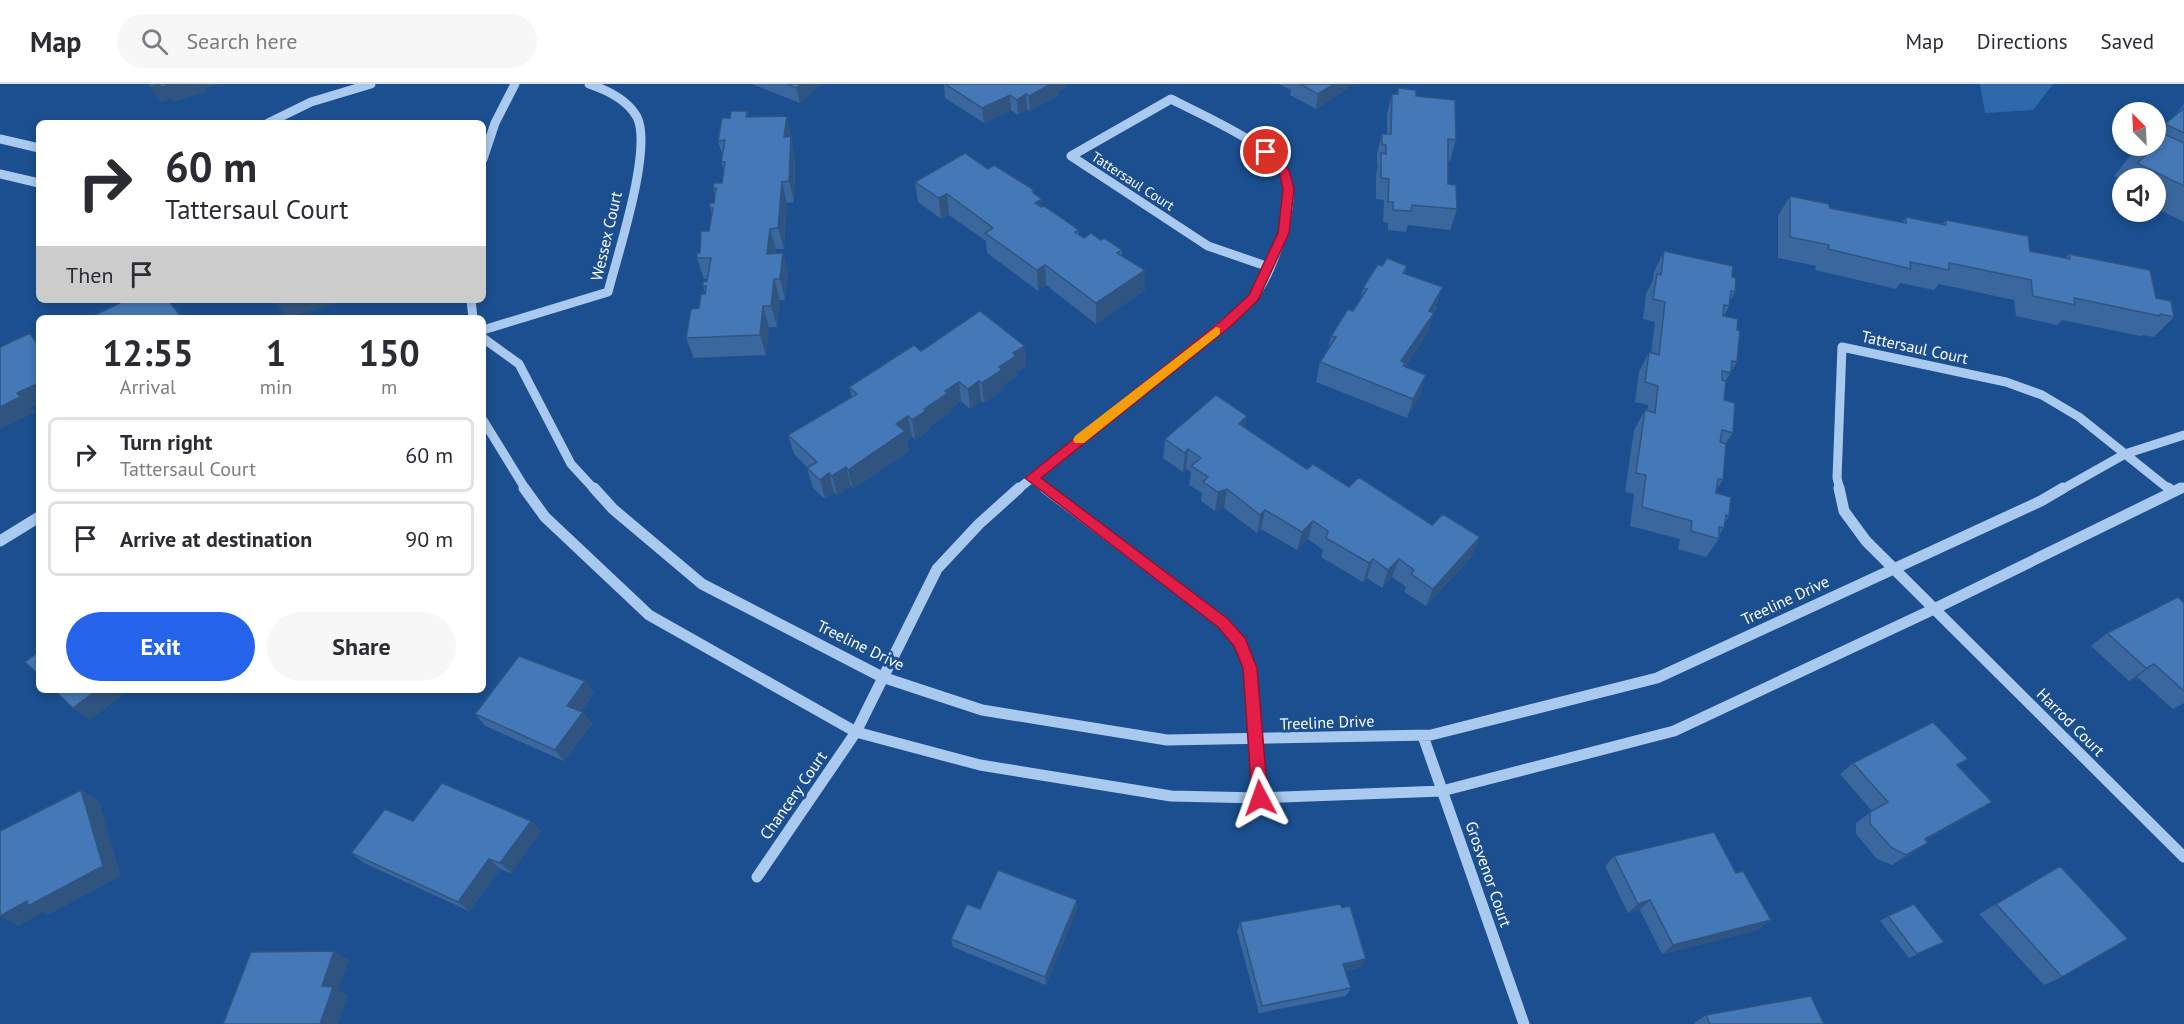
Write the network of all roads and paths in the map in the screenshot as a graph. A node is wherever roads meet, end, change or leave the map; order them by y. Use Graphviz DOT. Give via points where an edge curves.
graph roads {
  1 [pos="371,84"];
  2 [pos="515,84"];
  3 [pos="589,84"];
  4 [pos="274,120"];
  5 [pos="0,139"];
  6 [pos="36,147"];
  7 [pos="486,150"];
  8 [pos="0,174"];
  9 [pos="36,182"];
  10 [pos="1269,267"];
  11 [pos="486,329"];
  12 [pos="486,340"];
  13 [pos="486,425"];
  14 [pos="2184,435"];
  15 [pos="2125,454"];
  16 [pos="1031,478"];
  17 [pos="2184,487"];
  18 [pos="2172,492"];
  19 [pos="36,519"];
  20 [pos="0,541"];
  21 [pos="1893,568"];
  22 [pos="1934,609"];
  23 [pos="882,677"];
  24 [pos="856,732"];
  25 [pos="1423,736"];
  26 [pos="1256,740"];
  27 [pos="1442,791"];
  28 [pos="1260,798"];
  29 [pos="2184,857"];
  30 [pos="757,877"];
  31 [pos="1524,1024"];
  1 -- 4 [label="street" via="311,102"];
  2 -- 7 [label="street"];
  3 -- 11 [label="street, Wessex Court" via="609,90 628,105 640,125 641,151 608,292"];
  5 -- 6 [label="street"];
  8 -- 9 [label="street"];
  10 -- 10 [label="street, Tattersaul Court" via="1284,233 1289,189 1284,170 1266,152 1171,99 1071,156 1208,246"];
  10 -- 16 [label="street, Tattersaul Court" via="1254,297 1227,323"];
  12 -- 23 [label="street, Treeline Drive" via="519,364 572,464 613,509 702,584"];
  13 -- 24 [label="street" via="545,517 649,615"];
  14 -- 15 [label="street, Treeline Drive"];
  15 -- 18 [label="street, Tattersaul Court"];
  15 -- 21 [label="street, Treeline Drive" via="2041,501"];
  15 -- 21 [label="street, Tattersaul Court" via="2079,417 2042,395 2006,382 1842,347 1837,478 1844,511"];
  16 -- 23 [label="street, Tattersaul Court" via="979,524 937,569"];
  16 -- 26 [label="street" via="1223,623 1240,642 1250,668"];
  17 -- 18 [label="street"];
  18 -- 22 [label="street"];
  19 -- 20 [label="street"];
  21 -- 22 [label="street, Tattersaul Court"];
  21 -- 25 [label="street, Treeline Drive" via="1657,678"];
  22 -- 27 [label="street" via="1674,731"];
  22 -- 29 [label="street, Harrod Court"];
  23 -- 24 [label="street, Tattersaul Court"];
  23 -- 26 [label="street, Treeline Drive" via="982,710 1167,740"];
  24 -- 28 [label="street" via="980,765 1149,793"];
  24 -- 30 [label="street, Chancery Court"];
  25 -- 26 [label="street, Treeline Drive"];
  25 -- 27 [label="street, Grosvenor Court"];
  26 -- 28 [label="street"];
  27 -- 28 [label="street"];
  27 -- 31 [label="street, Grosvenor Court"];
}
